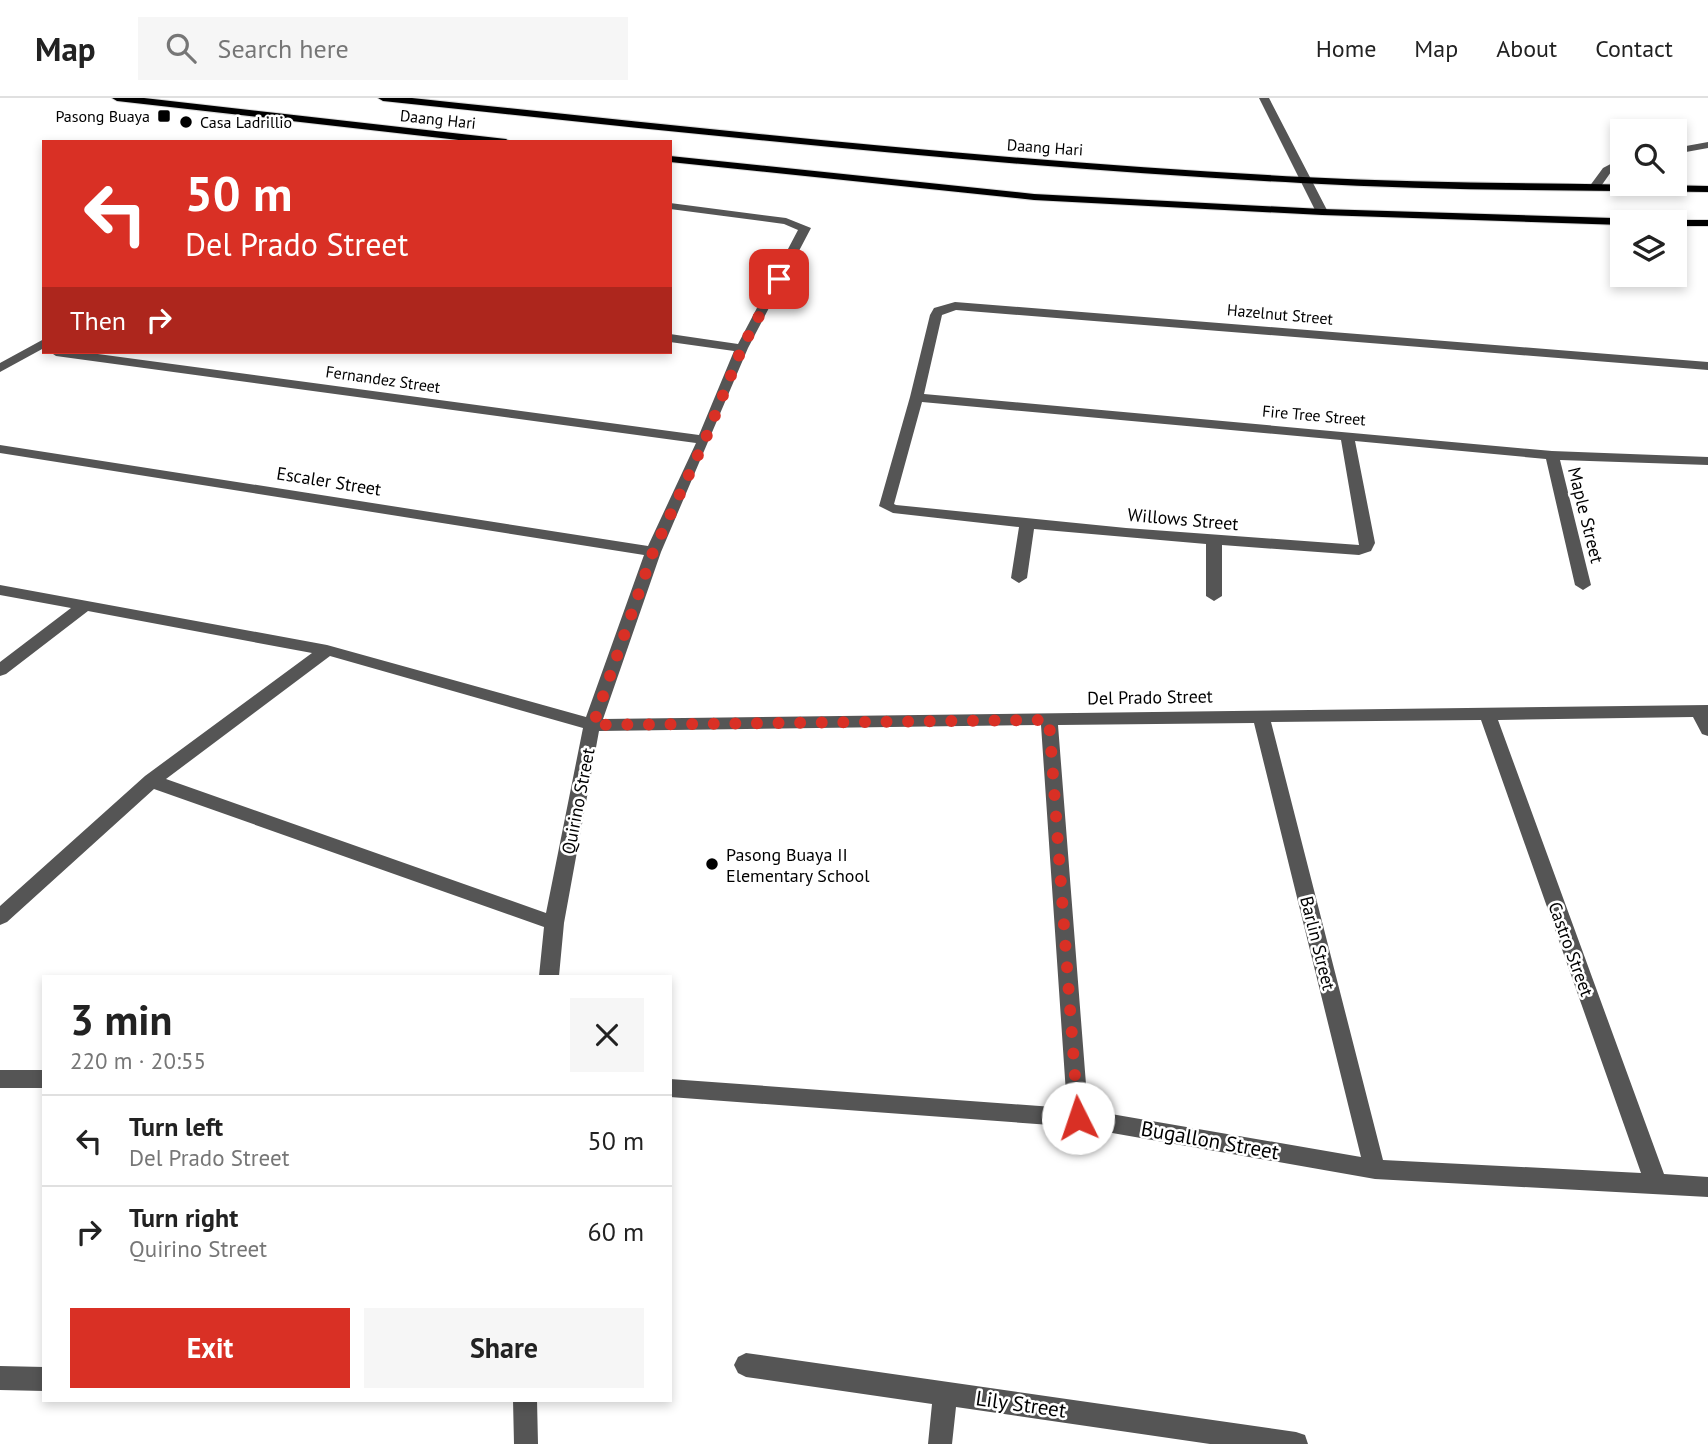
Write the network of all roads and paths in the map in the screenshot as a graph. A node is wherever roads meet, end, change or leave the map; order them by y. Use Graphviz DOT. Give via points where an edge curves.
graph roads {
  1 [pos="117,98"];
  2 [pos="383,98"];
  3 [pos="1264,98"];
  4 [pos="488,140"];
  5 [pos="1708,145"];
  6 [pos="1687,149"];
  7 [pos="672,159"];
  8 [pos="1610,168"];
  9 [pos="1304,180"];
  10 [pos="1595,187"];
  11 [pos="1708,189"];
  12 [pos="672,206"];
  13 [pos="1322,212"];
  14 [pos="1610,221"];
  15 [pos="1687,223"];
  16 [pos="1708,223"];
  17 [pos="672,338"];
  18 [pos="41,347"];
  19 [pos="742,348"];
  20 [pos="71,354"];
  21 [pos="1708,366"];
  22 [pos="0,368"];
  23 [pos="917,397"];
  24 [pos="1347,435"];
  25 [pos="705,440"];
  26 [pos="0,449"];
  27 [pos="1552,454"];
  28 [pos="1708,461"];
  29 [pos="1027,525"];
  30 [pos="1214,542"];
  31 [pos="653,552"];
  32 [pos="1019,578"];
  33 [pos="1583,585"];
  34 [pos="0,590"];
  35 [pos="1214,596"];
  36 [pos="84,606"];
  37 [pos="327,650"];
  38 [pos="0,670"];
  39 [pos="1703,711"];
  40 [pos="1487,713"];
  41 [pos="1261,716"];
  42 [pos="1049,720"];
  43 [pos="593,725"];
  44 [pos="1708,730"];
  45 [pos="151,781"];
  46 [pos="0,917"];
  47 [pos="554,923"];
  48 [pos="550,975"];
  49 [pos="0,1079"];
  50 [pos="42,1079"];
  51 [pos="672,1088"];
  52 [pos="1078,1118"];
  53 [pos="1376,1169"];
  54 [pos="1656,1184"];
  55 [pos="1708,1187"];
  56 [pos="746,1365"];
  57 [pos="0,1378"];
  58 [pos="42,1379"];
  59 [pos="945,1394"];
  60 [pos="525,1402"];
  61 [pos="1253,1440"];
  62 [pos="526,1444"];
  63 [pos="940,1444"];
  64 [pos="1296,1444"];
  1 -- 4 [label="main road, Daang Hari"];
  2 -- 9 [label="main road, Daang Hari" via="856,148"];
  3 -- 9 [label="street"];
  5 -- 6 [label="street"];
  7 -- 13 [label="main road" via="1034,197"];
  8 -- 10 [label="street"];
  9 -- 10 [label="main road, Daang Hari"];
  9 -- 13 [label="street"];
  10 -- 11 [label="main road, Daang Hari"];
  12 -- 19 [label="street, Quirino Street" via="786,221 805,228"];
  13 -- 14 [label="main road"];
  15 -- 16 [label="main road"];
  17 -- 19 [label="street"];
  18 -- 22 [label="street"];
  19 -- 25 [label="street, Quirino Street"];
  20 -- 25 [label="street, Fernandez Street"];
  21 -- 23 [label="street, Hazelnut Street" via="955,306 936,315"];
  23 -- 24 [label="street, Fire Tree Street"];
  23 -- 29 [label="street, Willows Street" via="886,504 892,509"];
  24 -- 27 [label="street, Fire Tree Street"];
  24 -- 30 [label="street, Willows Street" via="1366,548"];
  25 -- 31 [label="street, Quirino Street"];
  26 -- 31 [label="street, Escaler Street"];
  27 -- 28 [label="street, Fire Tree Street"];
  27 -- 33 [label="street, Maple Street"];
  29 -- 30 [label="street, Willows Street"];
  29 -- 32 [label="street"];
  30 -- 35 [label="street"];
  31 -- 43 [label="street, Quirino Street"];
  34 -- 36 [label="street, Del Prado Street"];
  36 -- 37 [label="street, Del Prado Street"];
  36 -- 38 [label="street"];
  37 -- 43 [label="street, Del Prado Street"];
  37 -- 45 [label="street"];
  39 -- 40 [label="street, Del Prado Street"];
  39 -- 44 [label="street"];
  40 -- 41 [label="street, Del Prado Street"];
  40 -- 54 [label="street, Castro Street"];
  41 -- 42 [label="street, Del Prado Street"];
  41 -- 53 [label="street, Barlin Street"];
  42 -- 43 [label="street, Del Prado Street"];
  42 -- 52 [label="street"];
  43 -- 47 [label="street, Quirino Street"];
  45 -- 46 [label="street"];
  45 -- 47 [label="street"];
  47 -- 48 [label="street, Quirino Street"];
  49 -- 50 [label="street"];
  51 -- 52 [label="street, Bugallon Street"];
  52 -- 53 [label="street, Bugallon Street"];
  53 -- 54 [label="street, Bugallon Street"];
  54 -- 55 [label="street, Bugallon Street"];
  56 -- 59 [label="street, Lily Street"];
  57 -- 58 [label="street"];
  59 -- 61 [label="street, Lily Street"];
  59 -- 63 [label="street"];
  60 -- 62 [label="street"];
  61 -- 64 [label="street, Lily Street"];
}
